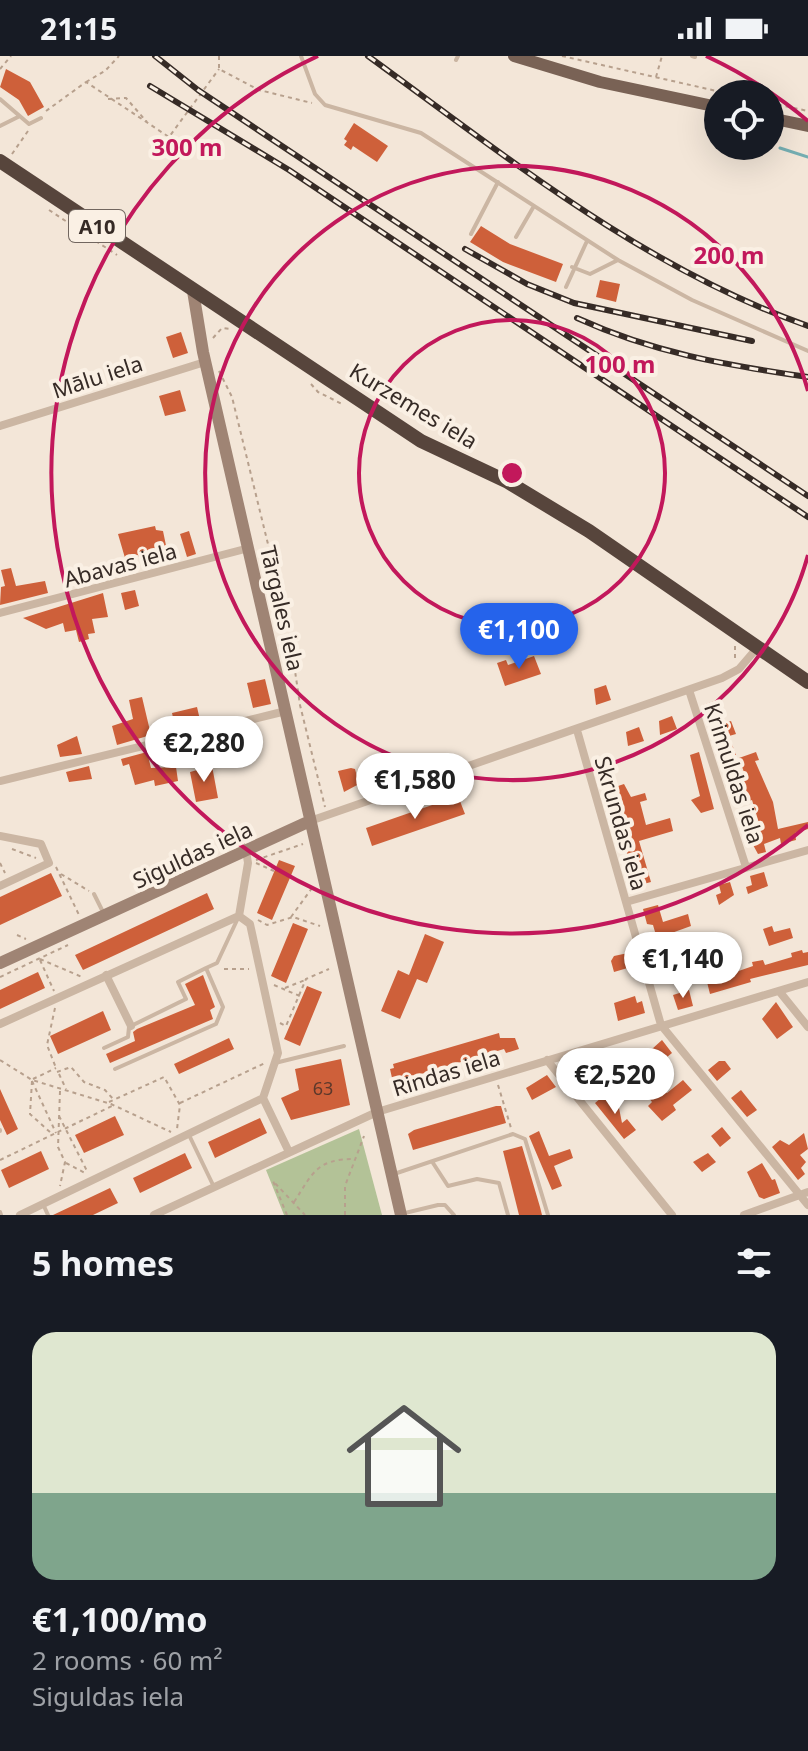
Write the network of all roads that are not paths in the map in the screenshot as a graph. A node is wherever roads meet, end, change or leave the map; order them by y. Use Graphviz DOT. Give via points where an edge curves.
graph roads {
  1 [pos="301,56"];
  2 [pos="514,56"];
  3 [pos="0,99"];
  4 [pos="704,104"];
  5 [pos="18,117"];
  6 [pos="41,118"];
  7 [pos="784,121"];
  8 [pos="0,126"];
  9 [pos="808,126"];
  10 [pos="6,158"];
  11 [pos="498,182"];
  12 [pos="534,206"];
  13 [pos="471,234"];
  14 [pos="516,237"];
  15 [pos="587,241"];
  16 [pos="618,260"];
  17 [pos="572,267"];
  18 [pos="566,287"];
  19 [pos="193,291"];
  20 [pos="808,351"];
  21 [pos="210,363"];
  22 [pos="0,426"];
  23 [pos="249,548"];
  24 [pos="0,613"];
  25 [pos="757,648"];
  26 [pos="808,682"];
  27 [pos="689,690"];
  28 [pos="286,711"];
  29 [pos="577,730"];
  30 [pos="0,781"];
  31 [pos="310,821"];
  32 [pos="237,829"];
  33 [pos="0,836"];
  34 [pos="808,850"];
  35 [pos="252,858"];
  36 [pos="746,867"];
  37 [pos="4,884"];
  38 [pos="94,894"];
  39 [pos="626,902"];
  40 [pos="239,916"];
  41 [pos="105,917"];
  42 [pos="0,963"];
  43 [pos="208,967"];
  44 [pos="106,975"];
  45 [pos="808,982"];
  46 [pos="779,991"];
  47 [pos="0,1024"];
  48 [pos="661,1025"];
  49 [pos="131,1026"];
  50 [pos="808,1027"];
  51 [pos="344,1046"];
  52 [pos="104,1048"];
  53 [pos="276,1060"];
  54 [pos="547,1060"];
  55 [pos="115,1069"];
  56 [pos="263,1098"];
  57 [pos="377,1112"];
  58 [pos="189,1135"];
  59 [pos="289,1152"];
  60 [pos="433,1163"];
  61 [pos="392,1175"];
  62 [pos="214,1187"];
  63 [pos="804,1194"];
  64 [pos="43,1204"];
  65 [pos="808,1205"];
  66 [pos="20,1215"];
  67 [pos="48,1215"];
  68 [pos="154,1215"];
  69 [pos="401,1215"];
  70 [pos="454,1215"];
  71 [pos="508,1215"];
  72 [pos="548,1215"];
  73 [pos="672,1215"];
  74 [pos="744,1215"];
  1 -- 11 [label="lane" via="315,94 325,105 421,133"];
  2 -- 4 [label="main road" via="600,82"];
  3 -- 5 [label="lane"];
  5 -- 6 [label="lane" via="29,124"];
  5 -- 8 [label="lane"];
  7 -- 9 [label="main road"];
  10 -- 19 [label="highway, Kurzemes iela / A10"];
  11 -- 12 [label="lane"];
  11 -- 13 [label="lane"];
  12 -- 14 [label="lane"];
  12 -- 15 [label="lane"];
  15 -- 16 [label="lane"];
  15 -- 17 [label="lane"];
  16 -- 17 [label="lane" via="590,274"];
  16 -- 20 [label="lane" via="704,306"];
  17 -- 18 [label="lane"];
  19 -- 21 [label="street, Tārgales iela"];
  19 -- 25 [label="highway, Kurzemes iela / A10" via="421,441 508,482 589,531"];
  21 -- 22 [label="street, Mālu iela"];
  21 -- 23 [label="street, Tārgales iela"];
  23 -- 24 [label="street, Abavas iela"];
  23 -- 28 [label="street, Tārgales iela"];
  25 -- 26 [label="highway, Kurzemes iela / A10"];
  25 -- 27 [label="street, Siguldas iela" via="739,669"];
  27 -- 29 [label="street, Siguldas iela"];
  27 -- 36 [label="street, Krimuldas iela"];
  28 -- 30 [label="street"];
  28 -- 31 [label="street, Tārgales iela"];
  29 -- 31 [label="street, Siguldas iela"];
  29 -- 39 [label="street, Skrundas iela"];
  31 -- 35 [label="street, Siguldas iela"];
  31 -- 57 [label="street, Tārgales iela"];
  32 -- 35 [label="lane"];
  33 -- 37 [label="street" via="41,844 49,863"];
  34 -- 36 [label="street"];
  35 -- 40 [label="street"];
  35 -- 41 [label="street, Siguldas iela"];
  36 -- 39 [label="street"];
  38 -- 41 [label="lane"];
  39 -- 48 [label="street, Skrundas iela"];
  40 -- 43 [label="lane" via="217,963"];
  40 -- 44 [label="street"];
  40 -- 53 [label="street" via="250,924"];
  41 -- 42 [label="street, Siguldas iela"];
  43 -- 49 [label="lane" via="178,982 186,999"];
  43 -- 55 [label="lane" via="223,1007 216,1024"];
  44 -- 47 [label="street"];
  44 -- 49 [label="street"];
  45 -- 46 [label="street, Rindas iela"];
  46 -- 48 [label="street, Rindas iela"];
  46 -- 50 [label="street"];
  48 -- 54 [label="street, Rindas iela"];
  48 -- 63 [label="street, Skrundas iela"];
  49 -- 52 [label="lane" via="128,1037"];
  51 -- 53 [label="lane"];
  53 -- 56 [label="street"];
  54 -- 57 [label="street, Rindas iela"];
  54 -- 73 [label="street"];
  56 -- 58 [label="street"];
  56 -- 59 [label="street"];
  57 -- 59 [label="street, Rindas iela"];
  57 -- 61 [label="street, Tārgales iela"];
  58 -- 62 [label="lane"];
  58 -- 64 [label="street"];
  59 -- 62 [label="street, Rindas iela"];
  60 -- 61 [label="lane"];
  60 -- 71 [label="lane" via="448,1186 477,1179 499,1183"];
  60 -- 72 [label="lane" via="513,1134 525,1139"];
  61 -- 69 [label="street, Tārgales iela"];
  62 -- 68 [label="street, Rindas iela"];
  63 -- 65 [label="street, Skrundas iela"];
  63 -- 74 [label="street"];
  64 -- 66 [label="street"];
  64 -- 67 [label="lane"];
  69 -- 70 [label="lane" via="445,1205"];
}
